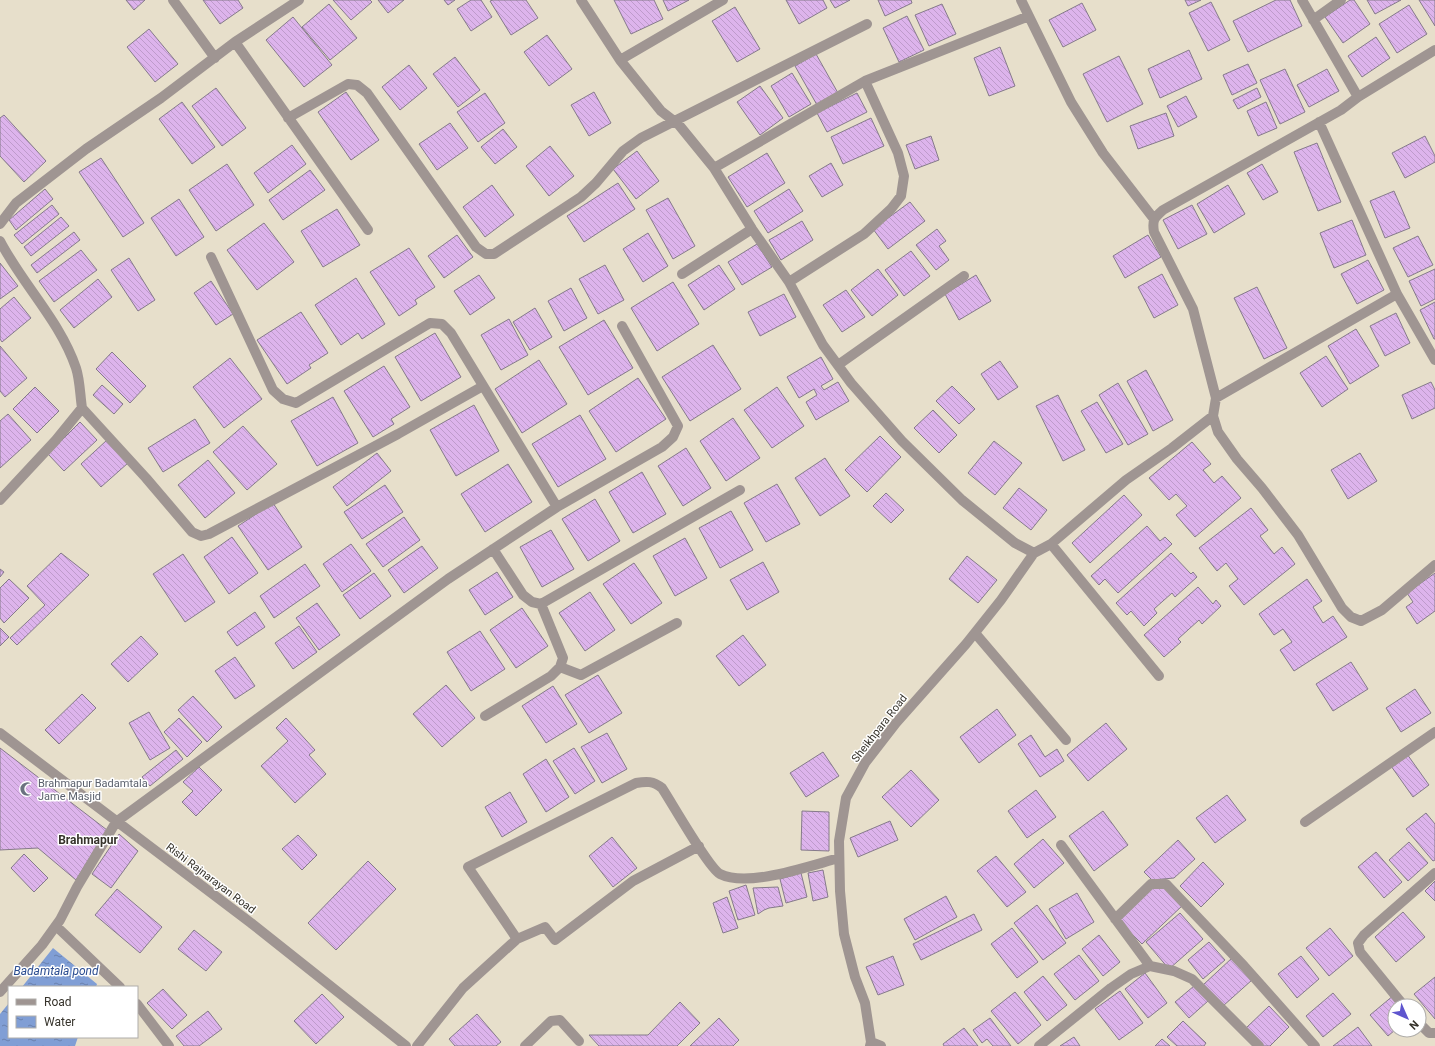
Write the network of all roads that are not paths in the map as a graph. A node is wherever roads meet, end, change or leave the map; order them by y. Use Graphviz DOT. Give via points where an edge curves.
graph roads {
  1 [pos="173,0"];
  2 [pos="299,0"];
  3 [pos="581,0"];
  4 [pos="723,0"];
  5 [pos="1021,0"];
  6 [pos="1302,0"];
  7 [pos="1341,0"];
  8 [pos="1028,16"];
  9 [pos="1313,20"];
  10 [pos="867,24"];
  11 [pos="235,42"];
  12 [pos="1435,50"];
  13 [pos="215,58"];
  14 [pos="620,60"];
  15 [pos="866,81"];
  16 [pos="1358,97"];
  17 [pos="288,118"];
  18 [pos="674,121"];
  19 [pos="1319,122"];
  20 [pos="714,168"];
  21 [pos="1154,219"];
  22 [pos="0,224"];
  23 [pos="752,229"];
  24 [pos="368,230"];
  25 [pos="0,241"];
  26 [pos="211,257"];
  27 [pos="682,274"];
  28 [pos="964,276"];
  29 [pos="789,282"];
  30 [pos="1397,294"];
  31 [pos="622,326"];
  32 [pos="1435,360"];
  33 [pos="838,366"];
  34 [pos="483,386"];
  35 [pos="1216,398"];
  36 [pos="82,408"];
  37 [pos="1213,416"];
  38 [pos="740,490"];
  39 [pos="0,500"];
  40 [pos="557,507"];
  41 [pos="1052,544"];
  42 [pos="493,549"];
  43 [pos="1034,553"];
  44 [pos="1435,565"];
  45 [pos="541,604"];
  46 [pos="677,623"];
  47 [pos="975,633"];
  48 [pos="560,668"];
  49 [pos="1160,676"];
  50 [pos="485,716"];
  51 [pos="1435,732"];
  52 [pos="0,733"];
  53 [pos="1066,740"];
  54 [pos="116,822"];
  55 [pos="1305,822"];
  56 [pos="1061,845"];
  57 [pos="699,846"];
  58 [pos="839,858"];
  59 [pos="1435,873"];
  60 [pos="1115,919"];
  61 [pos="56,926"];
  62 [pos="517,939"];
  63 [pos="1150,966"];
  64 [pos="119,986"];
  65 [pos="0,992"];
  66 [pos="1397,998"];
  67 [pos="138,1005"];
  68 [pos="579,1041"];
  69 [pos="870,1044"];
  70 [pos="169,1046"];
  71 [pos="406,1046"];
  72 [pos="417,1046"];
  73 [pos="525,1046"];
  74 [pos="881,1046"];
  75 [pos="1039,1046"];
  76 [pos="1259,1046"];
  77 [pos="1315,1046"];
  1 -- 13 [label="street"];
  2 -- 11 [label="street"];
  3 -- 14 [label="street"];
  4 -- 14 [label="street"];
  5 -- 8 [label="street"];
  6 -- 9 [label="street"];
  7 -- 9 [label="street"];
  8 -- 15 [label="street"];
  8 -- 21 [label="street" via="1071,102 1103,153"];
  9 -- 16 [label="street"];
  10 -- 18 [label="street"];
  11 -- 13 [label="street"];
  11 -- 17 [label="street"];
  12 -- 16 [label="street"];
  13 -- 22 [label="street" via="86,149 16,203"];
  14 -- 18 [label="street" via="662,111"];
  15 -- 20 [label="street"];
  15 -- 29 [label="street" via="898,153 904,176 901,196 864,234"];
  16 -- 19 [label="street"];
  17 -- 18 [label="street" via="348,84 357,85 367,93 476,247 486,254 494,254 581,197 623,151 641,138"];
  17 -- 24 [label="street"];
  18 -- 20 [label="street"];
  19 -- 21 [label="street" via="1163,210"];
  19 -- 30 [label="street"];
  20 -- 23 [label="street"];
  21 -- 35 [label="street" via="1154,232 1193,309"];
  23 -- 27 [label="street"];
  23 -- 29 [label="street"];
  25 -- 36 [label="street" via="64,340 77,370"];
  26 -- 34 [label="street" via="272,390 284,400 296,403 430,323 442,324 451,332"];
  28 -- 33 [label="street"];
  29 -- 33 [label="street" via="823,345"];
  30 -- 32 [label="street"];
  30 -- 35 [label="street"];
  31 -- 40 [label="street" via="678,426 673,437 662,447"];
  33 -- 43 [label="street" via="902,441 962,500 1015,543"];
  34 -- 36 [label="street" via="398,434 202,536 192,532"];
  34 -- 40 [label="street"];
  35 -- 37 [label="street"];
  36 -- 39 [label="street"];
  37 -- 41 [label="street" via="1126,480"];
  37 -- 44 [label="street" via="1218,432 1298,535 1342,608 1351,617 1361,621 1382,610"];
  38 -- 45 [label="street"];
  40 -- 42 [label="street"];
  41 -- 43 [label="street"];
  41 -- 49 [label="street"];
  42 -- 45 [label="street" via="523,595 532,602"];
  42 -- 54 [label="street" via="448,579"];
  43 -- 47 [label="street, Sheikhpara Road"];
  45 -- 48 [label="street" via="563,658"];
  46 -- 48 [label="street" via="581,675"];
  47 -- 53 [label="street"];
  47 -- 58 [label="street, Sheikhpara Road" via="896,723 865,763 846,798"];
  48 -- 50 [label="street"];
  51 -- 55 [label="street"];
  52 -- 54 [label="street, Rishi Rajnarayan Road"];
  54 -- 61 [label="street"];
  54 -- 71 [label="street, Rishi Rajnarayan Road" via="251,923"];
  56 -- 60 [label="street"];
  57 -- 58 [label="street" via="719,873 734,879 764,877"];
  57 -- 62 [label="street" via="633,881 555,940 545,927"];
  57 -- 62 [label="street" via="662,788 655,782 648,781 636,783 468,867"];
  58 -- 69 [label="street, Sheikhpara Road" via="844,934 865,1003"];
  59 -- 66 [label="street" via="1358,943 1360,952"];
  60 -- 63 [label="street"];
  60 -- 77 [label="street" via="1151,884 1166,884"];
  61 -- 64 [label="street"];
  61 -- 65 [label="street"];
  62 -- 72 [label="street" via="463,988"];
  63 -- 75 [label="street" via="1131,974 1111,988"];
  63 -- 76 [label="street" via="1174,971 1192,979"];
  67 -- 70 [label="street"];
  68 -- 73 [label="street" via="560,1020 551,1021"];
  69 -- 74 [label="street"];
}
